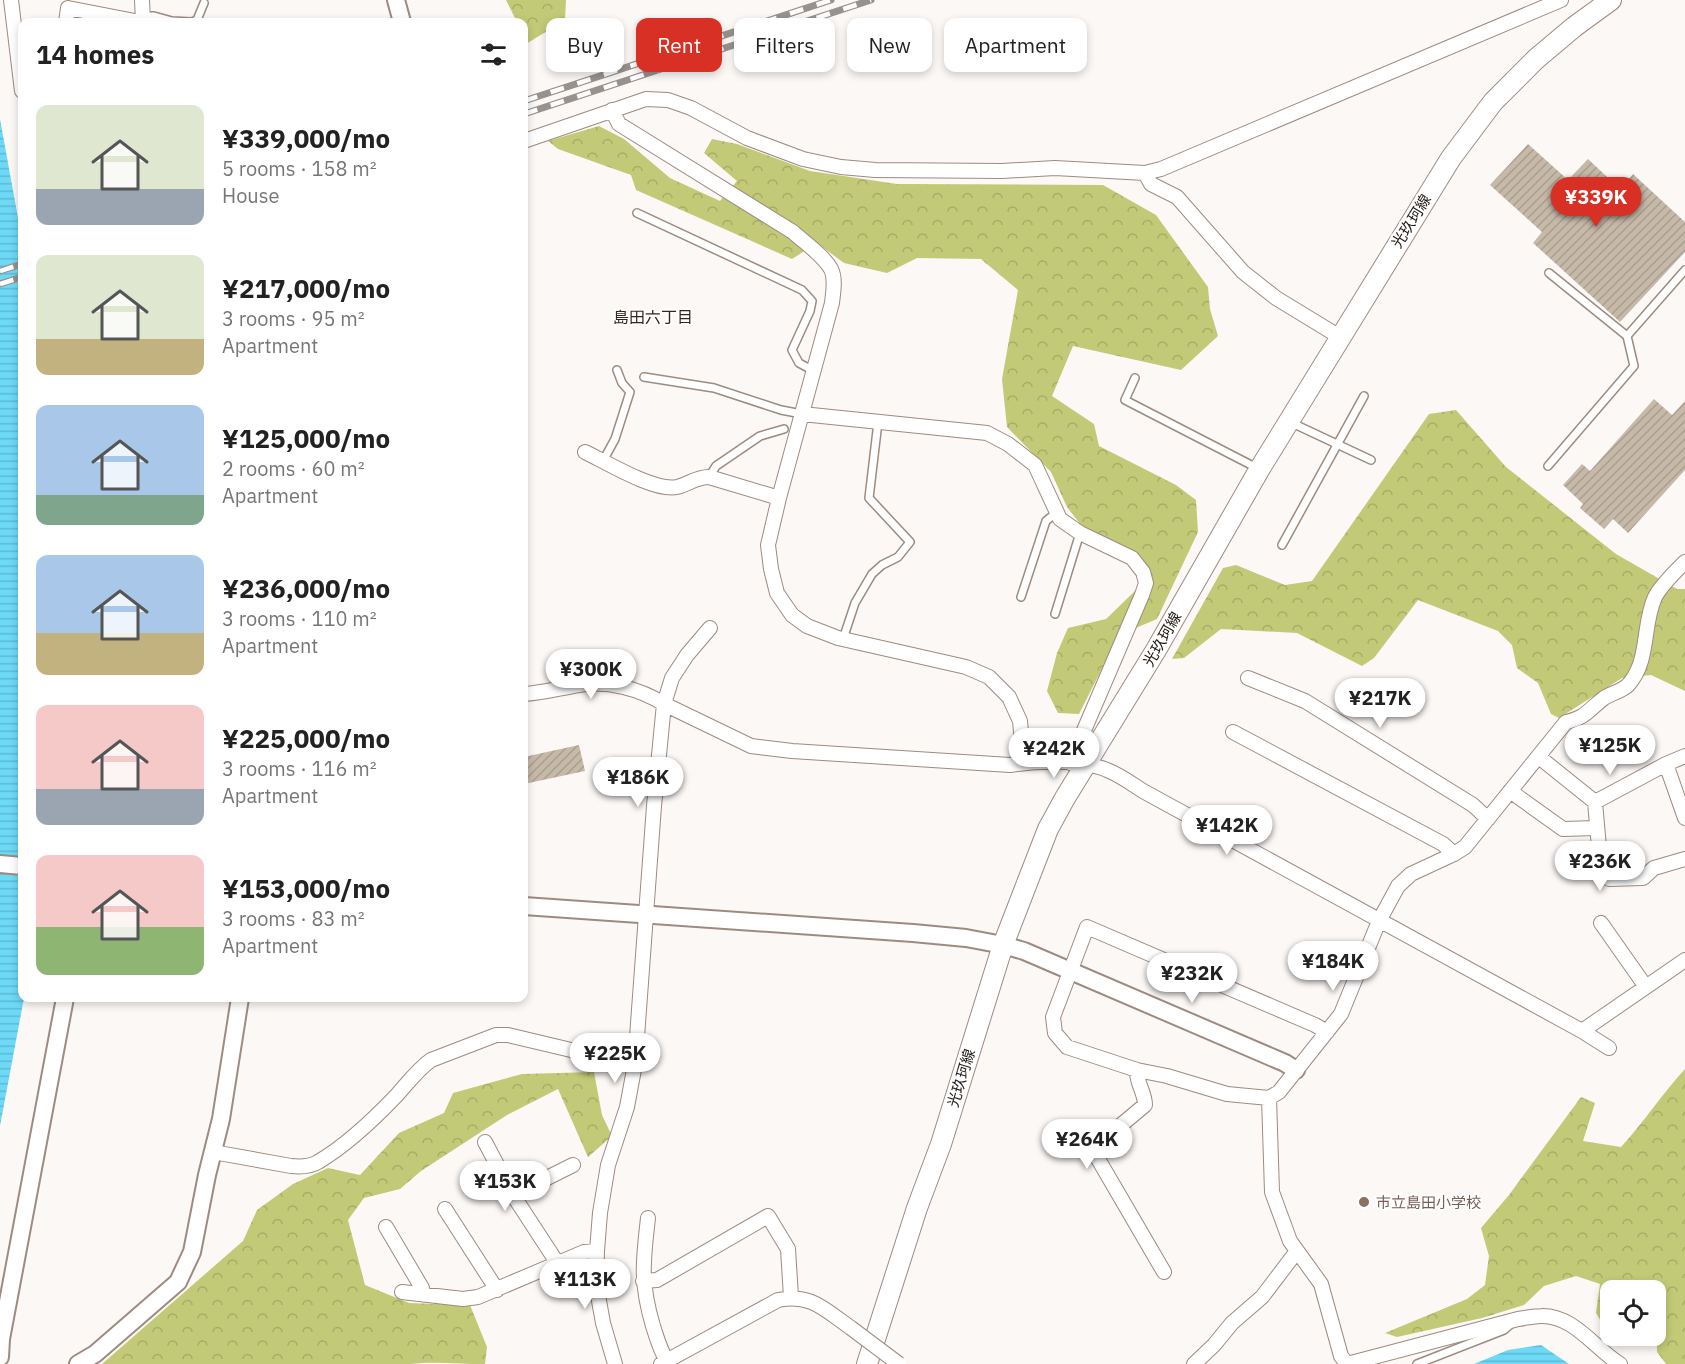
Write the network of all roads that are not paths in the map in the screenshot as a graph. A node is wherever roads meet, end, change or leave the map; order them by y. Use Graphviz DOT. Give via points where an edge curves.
graph roads {
  1 [pos="11,0"];
  2 [pos="142,0"];
  3 [pos="396,0"];
  4 [pos="1561,0"];
  5 [pos="1611,0"];
  6 [pos="204,3"];
  7 [pos="66,4"];
  8 [pos="123,18"];
  9 [pos="143,18"];
  10 [pos="198,18"];
  11 [pos="401,18"];
  12 [pos="18,58"];
  13 [pos="612,110"];
  14 [pos="528,140"];
  15 [pos="1145,172"];
  16 [pos="637,213"];
  17 [pos="1685,270"];
  18 [pos="1549,273"];
  19 [pos="1627,336"];
  20 [pos="1340,337"];
  21 [pos="617,369"];
  22 [pos="814,371"];
  23 [pos="644,377"];
  24 [pos="1135,378"];
  25 [pos="1364,396"];
  26 [pos="802,414"];
  27 [pos="878,422"];
  28 [pos="1290,422"];
  29 [pos="784,429"];
  30 [pos="1336,444"];
  31 [pos="585,452"];
  32 [pos="1371,460"];
  33 [pos="603,461"];
  34 [pos="1548,466"];
  35 [pos="1259,470"];
  36 [pos="708,477"];
  37 [pos="779,498"];
  38 [pos="1056,513"];
  39 [pos="1080,534"];
  40 [pos="1282,545"];
  41 [pos="1685,562"];
  42 [pos="1021,597"];
  43 [pos="1055,614"];
  44 [pos="711,628"];
  45 [pos="843,639"];
  46 [pos="1248,678"];
  47 [pos="528,694"];
  48 [pos="664,704"];
  49 [pos="1233,732"];
  50 [pos="1685,756"];
  51 [pos="1539,757"];
  52 [pos="1024,763"];
  53 [pos="1077,764"];
  54 [pos="1666,764"];
  55 [pos="1510,791"];
  56 [pos="1595,802"];
  57 [pos="1685,818"];
  58 [pos="1488,819"];
  59 [pos="1597,828"];
  60 [pos="1454,854"];
  61 [pos="1685,859"];
  62 [pos="0,864"];
  63 [pos="18,866"];
  64 [pos="528,906"];
  65 [pos="646,916"];
  66 [pos="1379,921"];
  67 [pos="1601,924"];
  68 [pos="1003,945"];
  69 [pos="1685,960"];
  70 [pos="1070,970"];
  71 [pos="1646,987"];
  72 [pos="65,1002"];
  73 [pos="239,1002"];
  74 [pos="1582,1031"];
  75 [pos="1327,1032"];
  76 [pos="638,1040"];
  77 [pos="1609,1048"];
  78 [pos="1137,1070"];
  79 [pos="1296,1070"];
  80 [pos="1269,1098"];
  81 [pos="485,1142"];
  82 [pos="213,1152"];
  83 [pos="573,1165"];
  84 [pos="513,1195"];
  85 [pos="445,1209"];
  86 [pos="648,1218"];
  87 [pos="386,1227"];
  88 [pos="597,1251"];
  89 [pos="1297,1251"];
  90 [pos="558,1264"];
  91 [pos="1164,1272"];
  92 [pos="643,1281"];
  93 [pos="497,1290"];
  94 [pos="402,1292"];
  95 [pos="423,1294"];
  96 [pos="791,1297"];
  97 [pos="1518,1319"];
  98 [pos="0,1357"];
  99 [pos="673,1361"];
  100 [pos="78,1364"];
  101 [pos="615,1364"];
  102 [pos="867,1364"];
  103 [pos="899,1364"];
  104 [pos="1194,1364"];
  105 [pos="1417,1364"];
  106 [pos="1620,1364"];
  1 -- 12 [label="street"];
  2 -- 9 [label="street"];
  3 -- 11 [label="street"];
  4 -- 15 [label="street" via="1161,169"];
  5 -- 20 [label="main road, 光玖珂線" via="1536,59 1493,102 1444,167"];
  6 -- 10 [label="lane"];
  7 -- 8 [label="street"];
  13 -- 14 [label="street"];
  13 -- 15 [label="street" via="646,99 669,100 747,138 803,159 840,167"];
  13 -- 22 [label="street" via="619,124 793,232 831,270 832,303"];
  15 -- 20 [label="street" via="1151,184 1177,197 1243,272 1276,298"];
  16 -- 22 [label="lane" via="802,290 812,301 792,351 799,363"];
  17 -- 19 [label="lane"];
  18 -- 19 [label="lane"];
  19 -- 34 [label="lane" via="1634,366"];
  20 -- 28 [label="main road, 光玖珂線"];
  21 -- 33 [label="lane" via="630,392 615,439"];
  22 -- 26 [label="street"];
  23 -- 26 [label="lane" via="714,388"];
  24 -- 35 [label="lane" via="1125,400"];
  25 -- 30 [label="lane"];
  26 -- 27 [label="street"];
  26 -- 37 [label="street"];
  27 -- 38 [label="street" via="987,433 1035,465"];
  27 -- 45 [label="lane" via="869,498 910,542 898,557 872,574 855,603"];
  28 -- 30 [label="lane"];
  28 -- 35 [label="main road, 光玖珂線"];
  29 -- 36 [label="lane" via="760,435 716,466"];
  30 -- 32 [label="lane"];
  30 -- 40 [label="lane"];
  31 -- 33 [label="street"];
  33 -- 36 [label="street" via="665,487"];
  35 -- 53 [label="main road, 光玖珂線" via="1129,696"];
  36 -- 37 [label="street"];
  37 -- 45 [label="street" via="768,544 777,593 792,615 807,626"];
  38 -- 39 [label="street"];
  38 -- 42 [label="lane" via="1046,521"];
  39 -- 43 [label="lane"];
  39 -- 53 [label="street" via="1132,558 1146,583"];
  41 -- 51 [label="street" via="1656,595 1647,616 1643,656 1627,686 1581,719 1566,722"];
  44 -- 48 [label="street" via="672,678"];
  45 -- 52 [label="street" via="966,667 989,677 1009,697 1020,722"];
  46 -- 58 [label="street" via="1305,701"];
  47 -- 48 [label="street" via="600,684 621,686"];
  48 -- 52 [label="street" via="751,746"];
  48 -- 65 [label="street"];
  49 -- 60 [label="street" via="1443,844"];
  50 -- 54 [label="street"];
  51 -- 55 [label="street"];
  51 -- 56 [label="street"];
  52 -- 53 [label="street"];
  53 -- 66 [label="street" via="1106,769"];
  53 -- 68 [label="main road, 光玖珂線"];
  54 -- 56 [label="street"];
  54 -- 57 [label="street"];
  55 -- 58 [label="street"];
  55 -- 59 [label="street" via="1563,830"];
  56 -- 59 [label="street"];
  58 -- 60 [label="street" via="1465,847"];
  59 -- 61 [label="street" via="1601,870 1609,879 1643,878 1654,868"];
  60 -- 66 [label="street" via="1411,874 1398,886"];
  62 -- 63 [label="street"];
  64 -- 65 [label="street"];
  65 -- 68 [label="street" via="913,933"];
  65 -- 76 [label="street"];
  66 -- 74 [label="street"];
  66 -- 75 [label="street" via="1341,1014"];
  67 -- 71 [label="street"];
  68 -- 70 [label="street"];
  68 -- 102 [label="main road, 光玖珂線"];
  69 -- 71 [label="street"];
  70 -- 75 [label="street" via="1087,927"];
  70 -- 78 [label="street" via="1053,1017 1055,1033 1067,1047"];
  70 -- 79 [label="street"];
  71 -- 74 [label="street"];
  72 -- 98 [label="street"];
  73 -- 82 [label="street"];
  74 -- 77 [label="street"];
  75 -- 79 [label="street"];
  76 -- 82 [label="street" via="571,1050 496,1035 431,1060 360,1130 317,1162 291,1166"];
  76 -- 88 [label="street" via="627,1107 608,1165"];
  78 -- 80 [label="street" via="1227,1094"];
  78 -- 91 [label="street" via="1145,1106 1096,1146 1094,1152"];
  79 -- 80 [label="street" via="1279,1092"];
  80 -- 89 [label="street" via="1272,1192"];
  81 -- 84 [label="street"];
  82 -- 100 [label="street" via="192,1252 178,1282 95,1354"];
  83 -- 84 [label="street"];
  84 -- 90 [label="street"];
  85 -- 93 [label="street"];
  86 -- 92 [label="street"];
  87 -- 95 [label="street"];
  88 -- 90 [label="street" via="584,1252"];
  88 -- 101 [label="street" via="596,1284"];
  89 -- 97 [label="street" via="1320,1284 1341,1356 1347,1364"];
  89 -- 104 [label="street" via="1262,1297"];
  90 -- 93 [label="street"];
  92 -- 96 [label="street" via="657,1280 768,1216 788,1249"];
  92 -- 99 [label="street" via="661,1350"];
  93 -- 95 [label="street" via="464,1299"];
  94 -- 95 [label="street"];
  96 -- 99 [label="street" via="762,1307"];
  96 -- 103 [label="street, bridge" via="806,1298"];
  97 -- 105 [label="lane" via="1504,1330"];
  97 -- 106 [label="street" via="1542,1315 1560,1319"];
}
